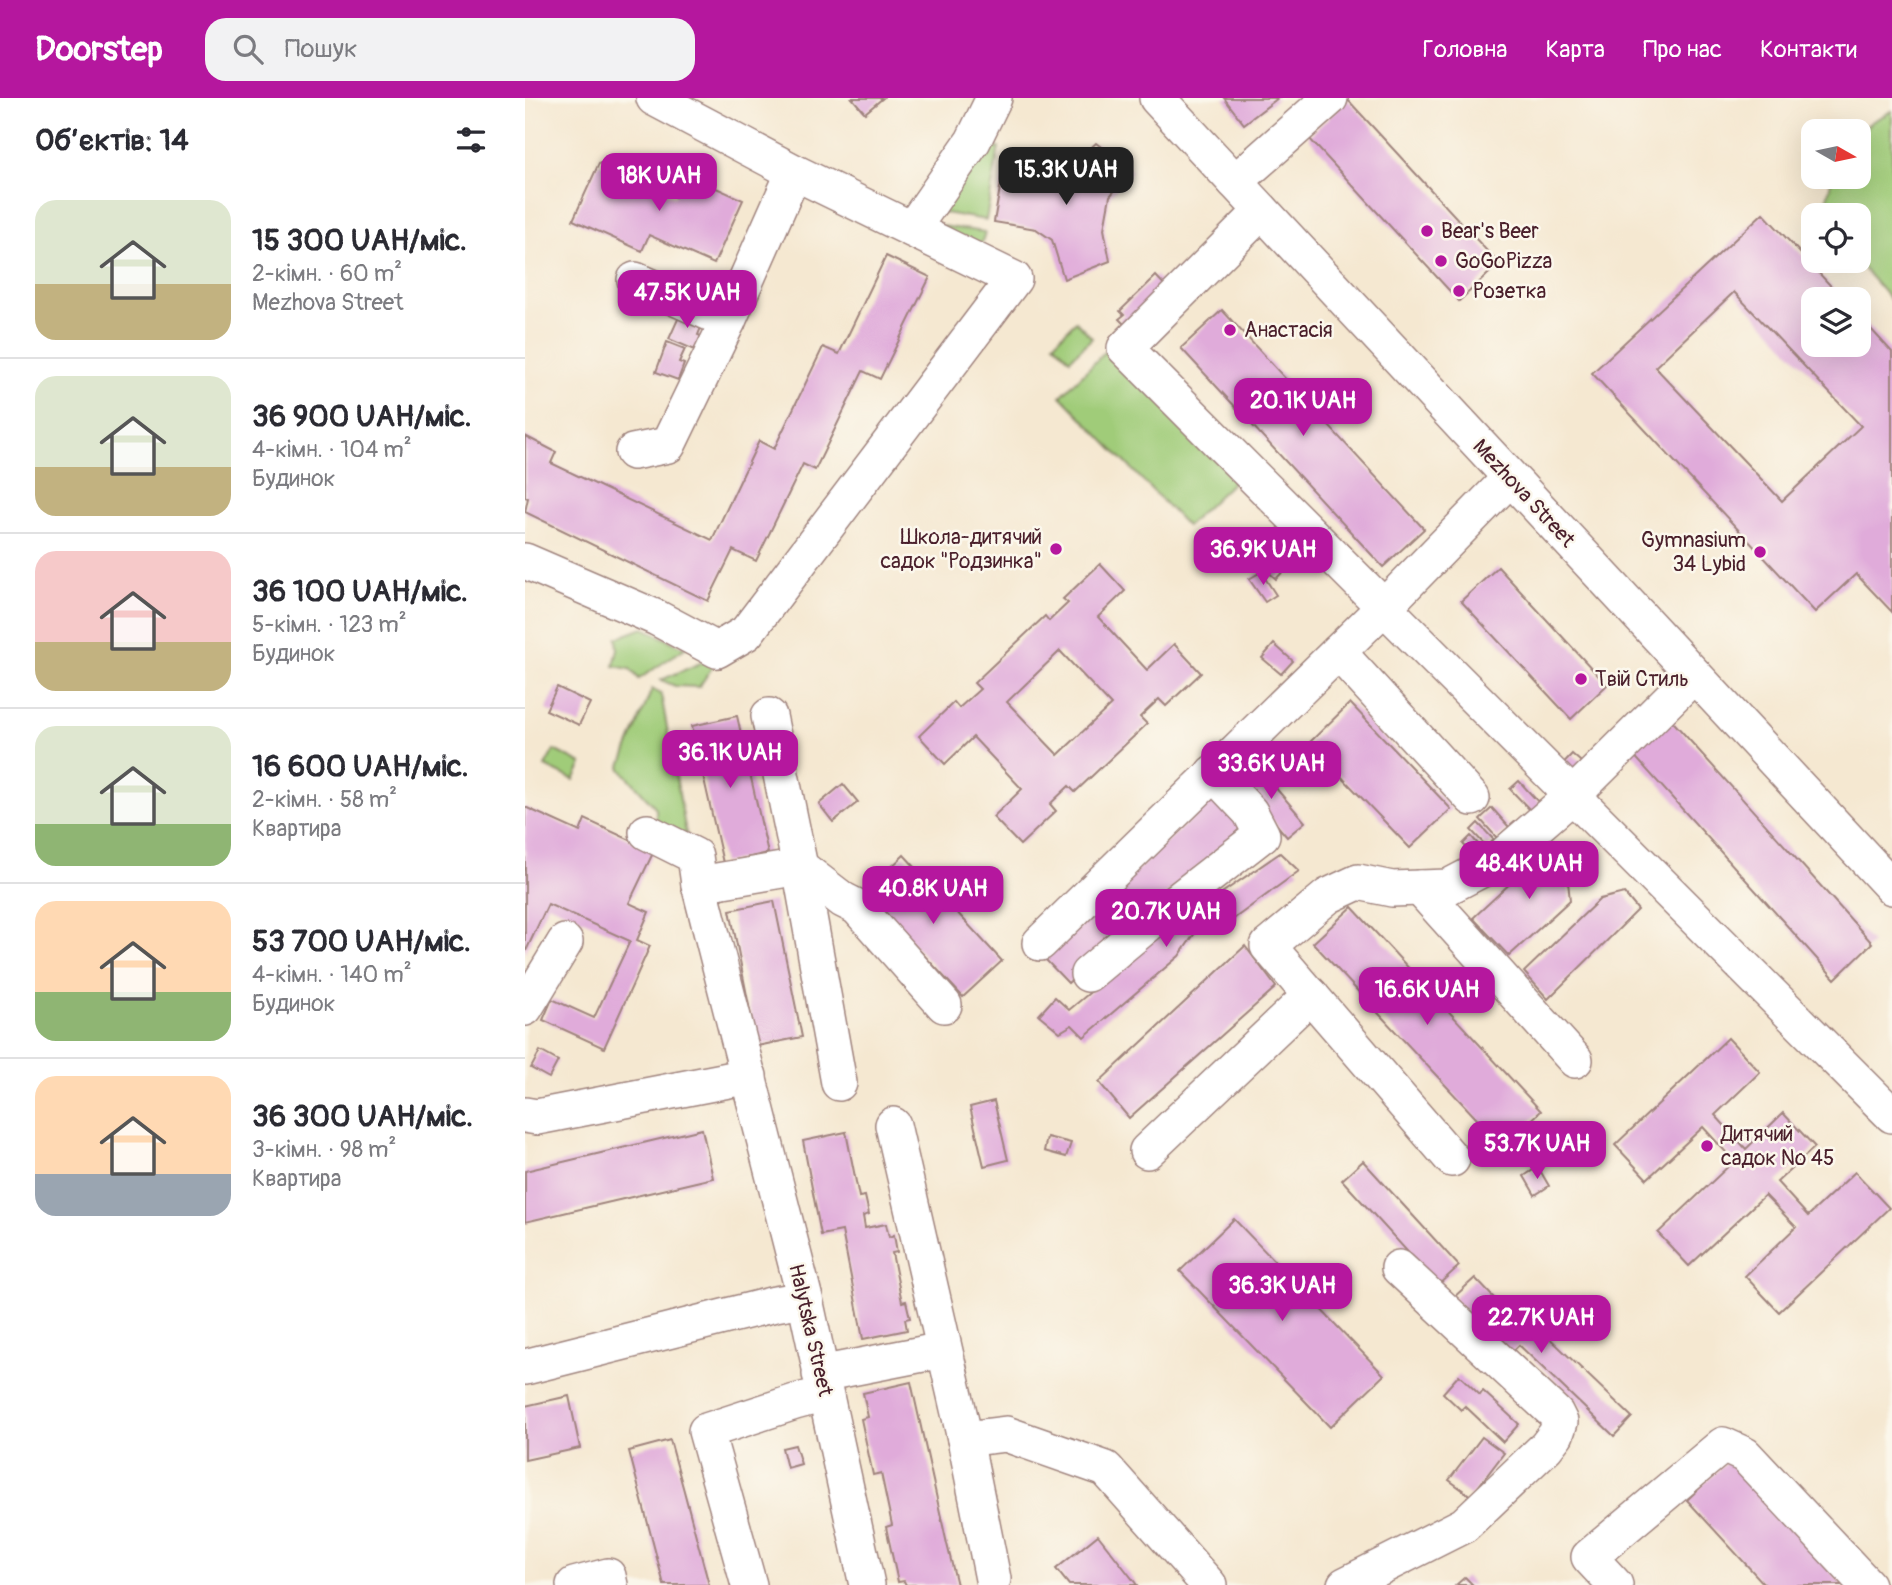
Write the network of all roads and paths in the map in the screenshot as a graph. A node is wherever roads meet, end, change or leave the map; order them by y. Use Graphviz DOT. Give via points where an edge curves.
graph roads {
  1 [pos="654,98"];
  2 [pos="994,98"];
  3 [pos="1157,98"];
  4 [pos="1330,98"];
  5 [pos="794,172"];
  6 [pos="1235,182"];
  7 [pos="1262,211"];
  8 [pos="912,229"];
  9 [pos="635,280"];
  10 [pos="728,321"];
  11 [pos="633,452"];
  12 [pos="1510,478"];
  13 [pos="525,561"];
  14 [pos="1384,607"];
  15 [pos="1338,652"];
  16 [pos="1695,676"];
  17 [pos="769,716"];
  18 [pos="1213,773"];
  19 [pos="1573,795"];
  20 [pos="1472,798"];
  21 [pos="647,832"];
  22 [pos="800,867"];
  23 [pos="699,884"];
  24 [pos="1892,887"];
  25 [pos="1420,888"];
  26 [pos="565,942"];
  27 [pos="1040,943"];
  28 [pos="1089,974"];
  29 [pos="1311,995"];
  30 [pos="944,1005"];
  31 [pos="525,1008"];
  32 [pos="1575,1060"];
  33 [pos="748,1076"];
  34 [pos="839,1083"];
  35 [pos="525,1115"];
  36 [pos="1892,1115"];
  37 [pos="893,1125"];
  38 [pos="1147,1150"];
  39 [pos="1452,1159"];
  40 [pos="1399,1268"];
  41 [pos="805,1299"];
  42 [pos="943,1350"];
  43 [pos="525,1367"];
  44 [pos="823,1384"];
  45 [pos="965,1439"];
  46 [pos="993,1579"];
  47 [pos="574,1585"];
  48 [pos="610,1585"];
  49 [pos="749,1585"];
  50 [pos="867,1585"];
  51 [pos="1209,1585"];
  52 [pos="1345,1585"];
  53 [pos="1615,1585"];
  54 [pos="1867,1585"];
  1 -- 5 [label="street"];
  2 -- 8 [label="street" via="973,141"];
  3 -- 6 [label="street, Mezhova Street"];
  4 -- 6 [label="street"];
  5 -- 8 [label="street"];
  5 -- 10 [label="street"];
  6 -- 7 [label="street, Mezhova Street"];
  7 -- 12 [label="street, Mezhova Street"];
  7 -- 14 [label="street" via="1125,348"];
  8 -- 13 [label="street" via="1014,279 746,633 716,650 657,618"];
  9 -- 10 [label="street"];
  10 -- 11 [label="street" via="668,445"];
  12 -- 14 [label="street"];
  12 -- 16 [label="street, Mezhova Street"];
  14 -- 15 [label="street"];
  14 -- 19 [label="street"];
  15 -- 18 [label="street"];
  15 -- 20 [label="street"];
  16 -- 19 [label="street"];
  16 -- 24 [label="street, Mezhova Street"];
  17 -- 22 [label="street"];
  18 -- 27 [label="street"];
  18 -- 28 [label="street" via="1250,812 1262,835"];
  19 -- 25 [label="street" via="1496,862 1448,887"];
  19 -- 36 [label="street"];
  21 -- 23 [label="street, Halytska Street" via="695,856"];
  22 -- 23 [label="street"];
  22 -- 30 [label="street" via="857,907"];
  22 -- 34 [label="street"];
  23 -- 33 [label="street, Halytska Street"];
  25 -- 29 [label="street" via="1392,889 1358,882 1328,896 1268,946"];
  25 -- 32 [label="street"];
  26 -- 31 [label="street"];
  29 -- 38 [label="street"];
  29 -- 39 [label="street"];
  33 -- 35 [label="street" via="537,1117"];
  33 -- 41 [label="street, Halytska Street"];
  37 -- 42 [label="street"];
  40 -- 52 [label="street" via="1560,1422 1546,1447 1464,1525"];
  41 -- 43 [label="street"];
  41 -- 44 [label="street, Halytska Street"];
  42 -- 44 [label="street"];
  42 -- 45 [label="street"];
  44 -- 49 [label="street" via="795,1402 706,1431"];
  44 -- 50 [label="street, Halytska Street"];
  45 -- 46 [label="street"];
  45 -- 51 [label="street" via="1006,1434 1106,1469"];
  47 -- 48 [label="street" via="608,1576"];
  53 -- 54 [label="street" via="1589,1557 1723,1445 1745,1455"];
}
